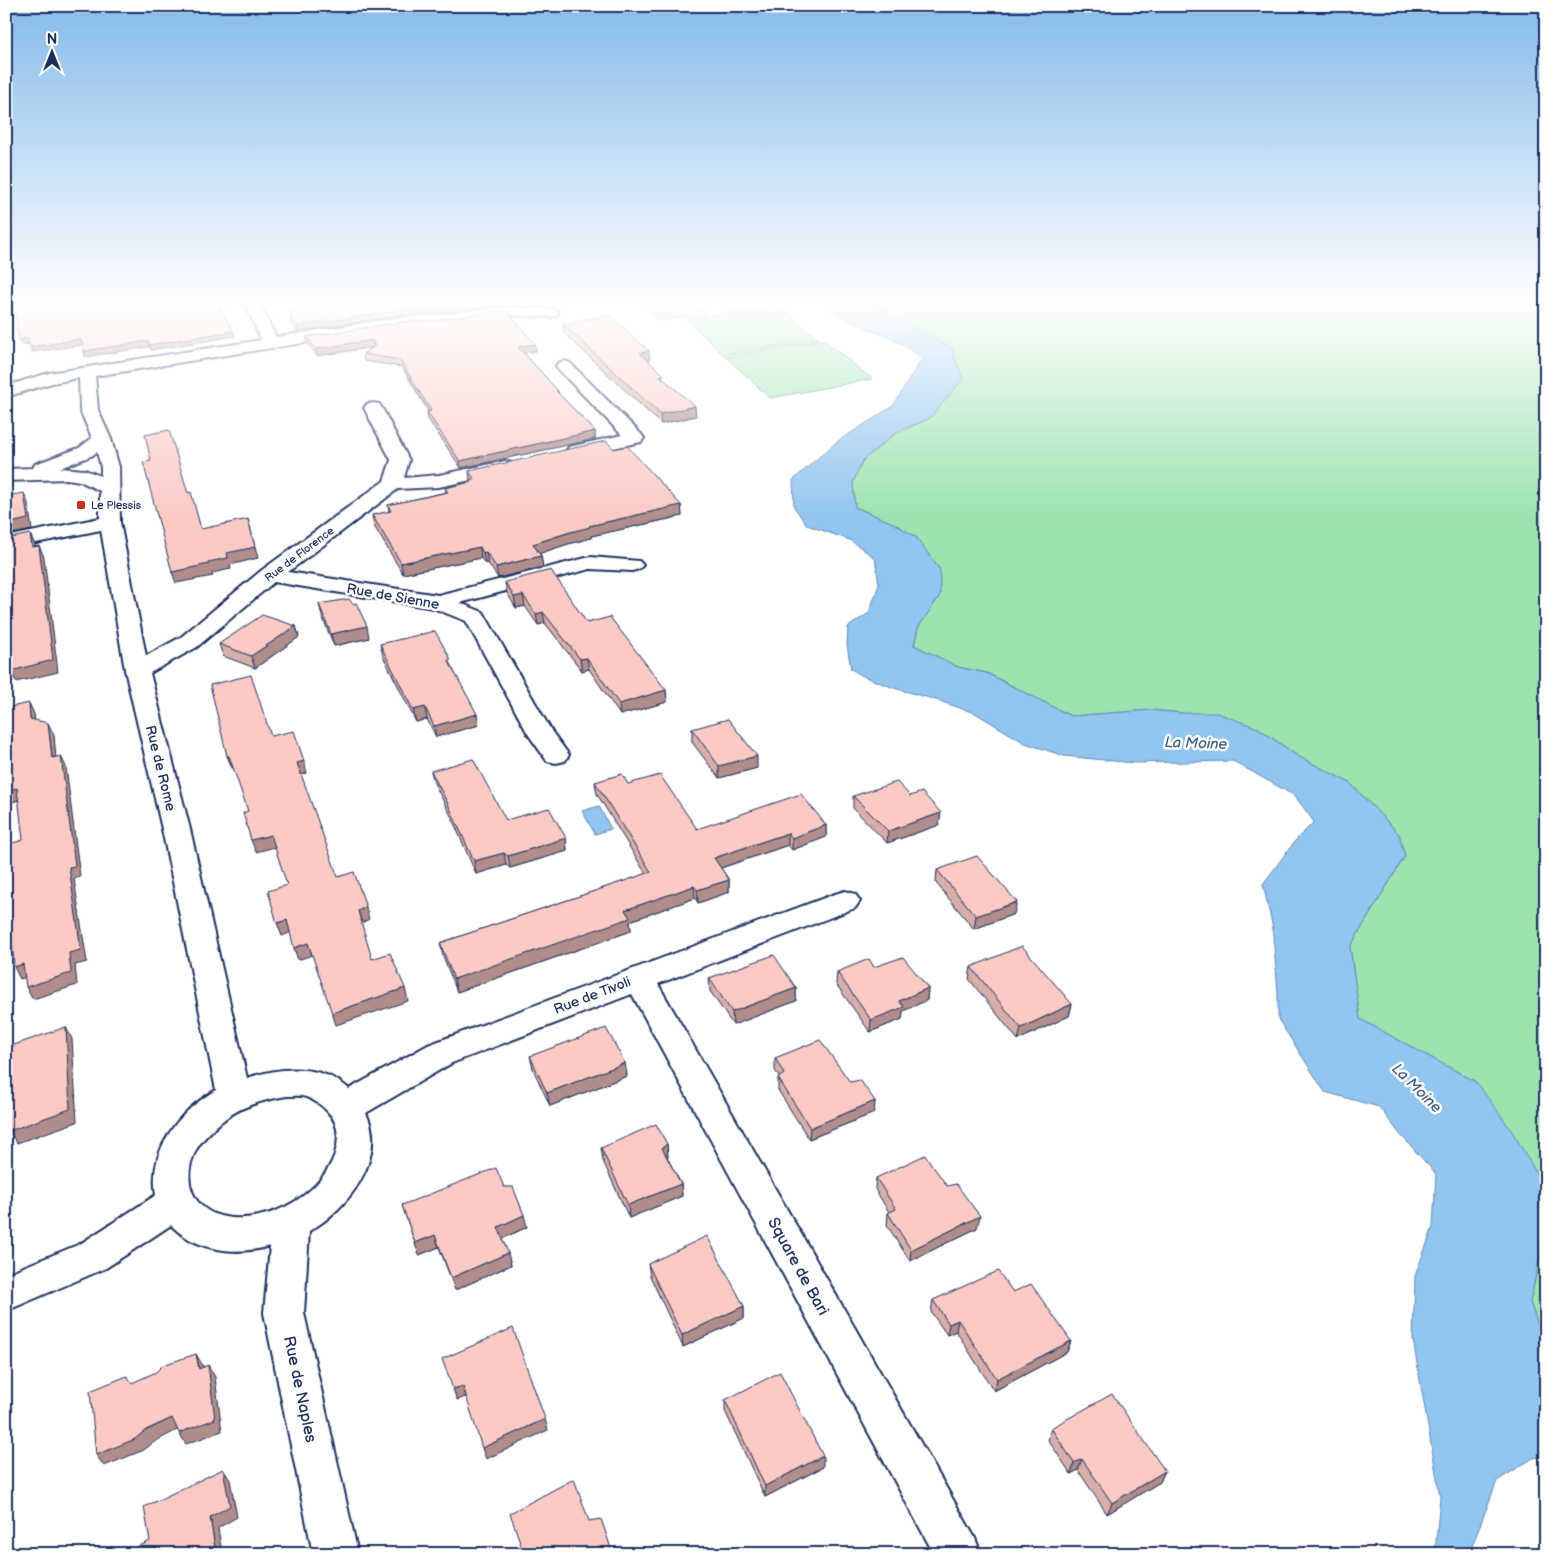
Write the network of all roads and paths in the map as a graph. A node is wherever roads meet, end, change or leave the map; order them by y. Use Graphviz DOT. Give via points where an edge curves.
graph roads {
  1 [pos="87,373"];
  2 [pos="81,374"];
  3 [pos="572,374"];
  4 [pos="14,375"];
  5 [pos="49,378"];
  6 [pos="6,392"];
  7 [pos="373,408"];
  8 [pos="102,439"];
  9 [pos="560,455"];
  10 [pos="523,463"];
  11 [pos="15,475"];
  12 [pos="392,484"];
  13 [pos="110,488"];
  14 [pos="110,522"];
  15 [pos="6,543"];
  16 [pos="632,565"];
  17 [pos="270,575"];
  18 [pos="438,602"];
  19 [pos="136,670"];
  20 [pos="556,754"];
  21 [pos="845,901"];
  22 [pos="639,978"];
  23 [pos="234,1096"];
  24 [pos="347,1107"];
  25 [pos="175,1202"];
  26 [pos="291,1222"];
  27 [pos="6,1293"];
  28 [pos="336,1554"];
  29 [pos="959,1554"];
  1 -- 8 [label="street, Rue de Rome" via="89,410"];
  2 -- 5 [label="street"];
  3 -- 9 [label="street" via="635,438"];
  4 -- 5 [label="street"];
  5 -- 6 [label="street"];
  7 -- 12 [label="street" via="400,460"];
  8 -- 11 [label="street" via="66,460"];
  8 -- 13 [label="street, Rue de Rome" via="110,467"];
  10 -- 12 [label="street" via="439,482"];
  11 -- 13 [label="street" via="67,473 86,476"];
  12 -- 17 [label="street, Rue de Florence"];
  13 -- 14 [label="street, Rue de Rome"];
  14 -- 15 [label="street"];
  14 -- 19 [label="street, Rue de Rome"];
  16 -- 18 [label="street" via="590,563"];
  17 -- 18 [label="street, Rue de Sienne"];
  17 -- 19 [label="street, Rue de Florence" via="189,642"];
  18 -- 20 [label="street, Rue de Sienne" via="475,617 541,734"];
  19 -- 23 [label="street, Rue de Rome" via="176,829"];
  21 -- 22 [label="street, Rue de Tivoli"];
  22 -- 24 [label="street, Rue de Tivoli" via="440,1054"];
  22 -- 29 [label="street, Square de Bari"];
  23 -- 24 [label="street" via="269,1084 311,1084 332,1093"];
  23 -- 25 [label="street" via="202,1119 175,1156 170,1180"];
  24 -- 26 [label="street" via="356,1128 354,1153 342,1179 320,1203"];
  25 -- 26 [label="street" via="188,1220 208,1231 234,1235 262,1232"];
  25 -- 27 [label="street" via="93,1256"];
  26 -- 28 [label="street, Rue de Naples" via="284,1313"];
}
